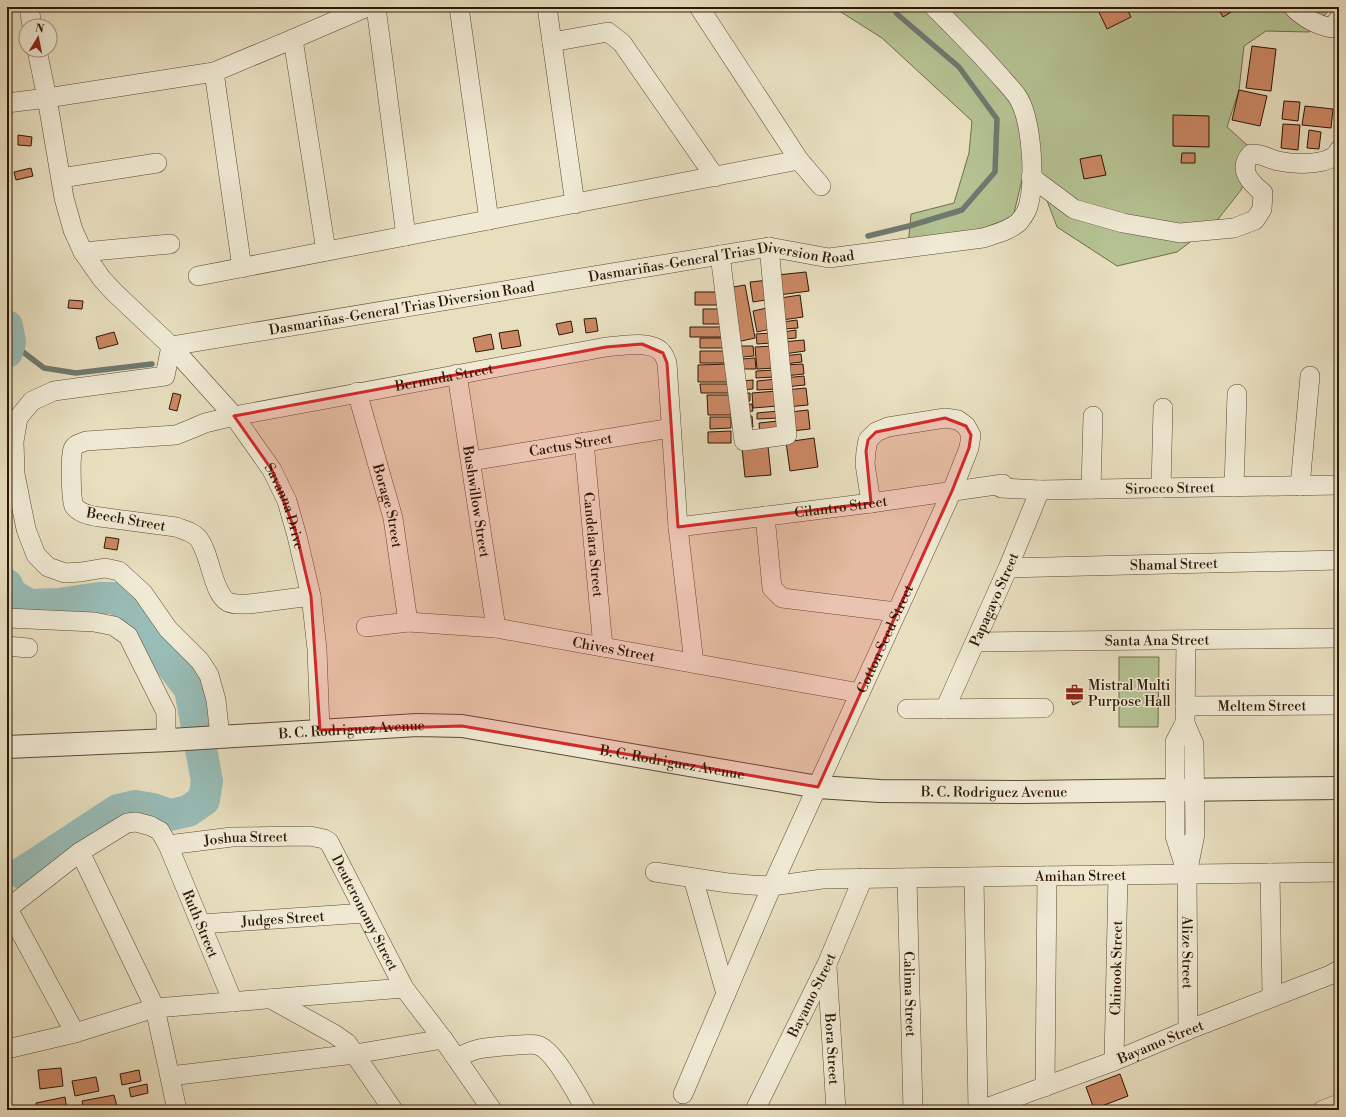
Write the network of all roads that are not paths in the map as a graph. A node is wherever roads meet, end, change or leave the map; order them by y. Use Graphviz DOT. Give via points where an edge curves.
graph roads {
  1 [pos="29,7"];
  2 [pos="367,7"];
  3 [pos="376,7"];
  4 [pos="459,7"];
  5 [pos="547,7"];
  6 [pos="698,7"];
  7 [pos="934,7"];
  8 [pos="1293,7"];
  9 [pos="31,18"];
  10 [pos="1339,19"];
  11 [pos="293,38"];
  12 [pos="552,42"];
  13 [pos="39,58"];
  14 [pos="214,72"];
  15 [pos="47,98"];
  16 [pos="7,103"];
  17 [pos="1339,150"];
  18 [pos="799,160"];
  19 [pos="157,163"];
  20 [pos="715,177"];
  21 [pos="1031,177"];
  22 [pos="61,178"];
  23 [pos="821,186"];
  24 [pos="575,204"];
  25 [pos="489,220"];
  26 [pos="406,236"];
  27 [pos="170,244"];
  28 [pos="768,247"];
  29 [pos="326,251"];
  30 [pos="83,252"];
  31 [pos="720,255"];
  32 [pos="242,268"];
  33 [pos="198,276"];
  34 [pos="171,346"];
  35 [pos="457,374"];
  36 [pos="1310,376"];
  37 [pos="357,392"];
  38 [pos="1237,394"];
  39 [pos="1164,408"];
  40 [pos="234,416"];
  41 [pos="1093,416"];
  42 [pos="671,428"];
  43 [pos="584,442"];
  44 [pos="471,461"];
  45 [pos="1339,485"];
  46 [pos="1002,486"];
  47 [pos="1300,486"];
  48 [pos="1234,487"];
  49 [pos="1161,488"];
  50 [pos="1091,489"];
  51 [pos="1040,490"];
  52 [pos="952,491"];
  53 [pos="870,503"];
  54 [pos="765,516"];
  55 [pos="678,527"];
  56 [pos="1339,560"];
  57 [pos="1008,568"];
  58 [pos="311,596"];
  59 [pos="896,612"];
  60 [pos="7,618"];
  61 [pos="408,622"];
  62 [pos="366,627"];
  63 [pos="496,628"];
  64 [pos="1339,638"];
  65 [pos="1186,640"];
  66 [pos="976,642"];
  67 [pos="7,646"];
  68 [pos="603,647"];
  69 [pos="28,648"];
  70 [pos="694,663"];
  71 [pos="860,693"];
  72 [pos="1339,705"];
  73 [pos="1044,708"];
  74 [pos="907,709"];
  75 [pos="945,709"];
  76 [pos="1185,714"];
  77 [pos="320,730"];
  78 [pos="217,737"];
  79 [pos="168,740"];
  80 [pos="7,746"];
  81 [pos="818,787"];
  82 [pos="1339,788"];
  83 [pos="1185,790"];
  84 [pos="324,839"];
  85 [pos="168,845"];
  86 [pos="80,852"];
  87 [pos="655,872"];
  88 [pos="1339,872"];
  89 [pos="1270,873"];
  90 [pos="1187,874"];
  91 [pos="1118,875"];
  92 [pos="1047,876"];
  93 [pos="974,877"];
  94 [pos="693,878"];
  95 [pos="863,878"];
  96 [pos="907,878"];
  97 [pos="772,886"];
  98 [pos="7,908"];
  99 [pos="365,913"];
  100 [pos="201,924"];
  101 [pos="827,964"];
  102 [pos="1339,970"];
  103 [pos="404,988"];
  104 [pos="726,994"];
  105 [pos="1272,996"];
  106 [pos="271,999"];
  107 [pos="233,1002"];
  108 [pos="155,1008"];
  109 [pos="1188,1030"];
  110 [pos="74,1033"];
  111 [pos="443,1039"];
  112 [pos="7,1049"];
  113 [pos="355,1054"];
  114 [pos="457,1058"];
  115 [pos="1114,1061"];
  116 [pos="170,1076"];
  117 [pos="1045,1087"];
  118 [pos="683,1094"];
  119 [pos="1339,1104"];
  120 [pos="177,1110"];
  121 [pos="393,1110"];
  122 [pos="492,1110"];
  123 [pos="586,1110"];
  124 [pos="756,1110"];
  125 [pos="836,1110"];
  126 [pos="913,1110"];
  127 [pos="978,1110"];
  128 [pos="981,1110"];
  129 [pos="1323,1110"];
  1 -- 9 [label="street"];
  2 -- 11 [label="street"];
  3 -- 26 [label="street"];
  4 -- 25 [label="street"];
  5 -- 12 [label="street"];
  6 -- 18 [label="street"];
  7 -- 21 [label="street, Dasmariñas-General Trias Diversion Road" via="979,52 1017,97 1028,126"];
  8 -- 10 [label="street" via="1320,26 1331,28"];
  11 -- 14 [label="street"];
  11 -- 29 [label="street"];
  12 -- 20 [label="street" via="608,32 622,43"];
  12 -- 24 [label="street"];
  13 -- 15 [label="street, Savanna Drive"];
  14 -- 15 [label="street"];
  14 -- 32 [label="street"];
  15 -- 16 [label="street"];
  15 -- 22 [label="street, Savanna Drive"];
  17 -- 21 [label="street" via="1330,158 1312,164 1251,154 1246,159 1244,168 1249,181 1262,193 1262,209 1255,220 1234,228 1180,233 1123,223 1074,209"];
  18 -- 20 [label="street"];
  18 -- 23 [label="street"];
  19 -- 22 [label="street"];
  20 -- 24 [label="street"];
  21 -- 28 [label="street, Dasmariñas-General Trias Diversion Road" via="1029,205 1019,222 1008,230 983,238 828,258"];
  22 -- 30 [label="street, Savanna Drive" via="73,230"];
  24 -- 25 [label="street"];
  25 -- 26 [label="street"];
  26 -- 29 [label="street"];
  27 -- 30 [label="street"];
  28 -- 31 [label="street, Dasmariñas-General Trias Diversion Road"];
  28 -- 31 [label="street" via="788,435 744,441"];
  29 -- 32 [label="street"];
  30 -- 34 [label="street, Savanna Drive" via="102,279"];
  31 -- 34 [label="street, Dasmariñas-General Trias Diversion Road"];
  32 -- 33 [label="street"];
  34 -- 40 [label="street, Savanna Drive"];
  34 -- 78 [label="street" via="165,376 54,391 32,401 18,418 14,441 15,474 26,529 36,555 48,567 65,574 105,568 119,571 143,593 168,629 200,661 209,675 216,700"];
  35 -- 37 [label="street, Bermuda Street"];
  35 -- 42 [label="street, Bermuda Street" via="606,347 642,344 654,347 663,353 667,363"];
  35 -- 44 [label="street, Bushwillow Street"];
  36 -- 47 [label="street"];
  37 -- 40 [label="street, Bermuda Street"];
  37 -- 61 [label="street, Borage Street" via="393,518"];
  38 -- 48 [label="street"];
  39 -- 49 [label="street"];
  40 -- 58 [label="street, Savanna Drive" via="272,470 287,501"];
  40 -- 58 [label="street, Beech Street" via="205,423 176,435 94,439 78,444 73,449 71,457 74,506 88,515 176,527 197,537 204,548 218,589 228,602 249,604"];
  41 -- 50 [label="street"];
  42 -- 43 [label="street, Cactus Street"];
  42 -- 55 [label="street"];
  43 -- 44 [label="street, Cactus Street"];
  43 -- 68 [label="street, Candelara Street"];
  44 -- 63 [label="street, Bushwillow Street"];
  45 -- 47 [label="street, Sirocco Street"];
  46 -- 51 [label="street, Sirocco Street"];
  46 -- 52 [label="street, Cilantro Street"];
  47 -- 48 [label="street, Sirocco Street"];
  48 -- 49 [label="street, Sirocco Street"];
  49 -- 50 [label="street, Sirocco Street"];
  50 -- 51 [label="street, Sirocco Street"];
  51 -- 57 [label="street, Papagayo Street"];
  52 -- 53 [label="street, Cilantro Street"];
  52 -- 53 [label="street, Cotton Seed Street" via="969,448 971,435 966,426 958,420 945,418 888,427 876,432 868,440 865,464"];
  52 -- 59 [label="street, Cotton Seed Street"];
  53 -- 54 [label="street, Cilantro Street"];
  54 -- 55 [label="street, Cilantro Street"];
  54 -- 59 [label="street" via="772,588 782,598"];
  55 -- 70 [label="street"];
  56 -- 57 [label="street, Shamal Street"];
  57 -- 66 [label="street, Papagayo Street"];
  58 -- 77 [label="street, Savanna Drive" via="317,649"];
  59 -- 71 [label="street, Cotton Seed Street"];
  60 -- 79 [label="street" via="94,622 114,626 128,636 166,712"];
  61 -- 62 [label="street, Chives Street"];
  61 -- 63 [label="street, Chives Street"];
  63 -- 68 [label="street, Chives Street"];
  64 -- 65 [label="street, Santa Ana Street"];
  65 -- 66 [label="street, Santa Ana Street"];
  65 -- 76 [label="street"];
  66 -- 75 [label="street, Papagayo Street"];
  67 -- 69 [label="street"];
  68 -- 70 [label="street, Chives Street"];
  70 -- 71 [label="street, Chives Street"];
  71 -- 81 [label="street, Cotton Seed Street"];
  72 -- 76 [label="street, Meltem Street"];
  73 -- 75 [label="street"];
  74 -- 75 [label="street"];
  76 -- 83 [label="street, Alize Street" via="1175,742"];
  77 -- 78 [label="street, B. C. Rodriguez Avenue"];
  77 -- 81 [label="street, B. C. Rodriguez Avenue" via="417,725 462,726"];
  78 -- 79 [label="street, B. C. Rodriguez Avenue"];
  79 -- 80 [label="street, B. C. Rodriguez Avenue"];
  81 -- 83 [label="street, B. C. Rodriguez Avenue" via="880,791"];
  81 -- 97 [label="street, Cotton Seed Street"];
  82 -- 83 [label="street, B. C. Rodriguez Avenue"];
  83 -- 90 [label="street, Alize Street" via="1175,836"];
  84 -- 85 [label="street, Joshua Street" via="310,836 232,837"];
  84 -- 99 [label="street, Deuteronomy Street" via="329,842"];
  85 -- 86 [label="street, Ruth Street" via="160,831 151,826 144,823 127,823"];
  85 -- 100 [label="street, Ruth Street"];
  86 -- 98 [label="street, Ruth Street"];
  86 -- 108 [label="street"];
  87 -- 94 [label="street, Amihan Street"];
  88 -- 89 [label="street, Amihan Street"];
  89 -- 90 [label="street, Amihan Street"];
  89 -- 105 [label="street"];
  90 -- 91 [label="street, Amihan Street"];
  90 -- 109 [label="street, Alize Street"];
  91 -- 92 [label="street, Amihan Street"];
  91 -- 115 [label="street, Chinook Street"];
  92 -- 93 [label="street, Amihan Street"];
  92 -- 117 [label="street"];
  93 -- 96 [label="street, Amihan Street"];
  93 -- 127 [label="street"];
  94 -- 97 [label="street, Amihan Street"];
  94 -- 104 [label="street"];
  95 -- 96 [label="street, Amihan Street"];
  95 -- 97 [label="street, Amihan Street" via="822,879"];
  95 -- 101 [label="street, Bayamo Street"];
  96 -- 126 [label="street, Calima Street"];
  97 -- 104 [label="street, Cotton Seed Street"];
  98 -- 110 [label="street"];
  99 -- 100 [label="street, Judges Street"];
  99 -- 103 [label="street, Deuteronomy Street"];
  100 -- 107 [label="street, Ruth Street"];
  101 -- 124 [label="street, Bayamo Street"];
  101 -- 125 [label="street, Bora Street"];
  102 -- 105 [label="street, Bayamo Street"];
  103 -- 106 [label="street"];
  103 -- 111 [label="street, Deuteronomy Street"];
  104 -- 118 [label="street, Cotton Seed Street"];
  105 -- 109 [label="street, Bayamo Street"];
  106 -- 107 [label="street"];
  106 -- 113 [label="street" via="334,1034 347,1043"];
  107 -- 108 [label="street"];
  108 -- 110 [label="street"];
  108 -- 116 [label="street"];
  109 -- 115 [label="street, Bayamo Street"];
  110 -- 112 [label="street"];
  111 -- 113 [label="street"];
  111 -- 114 [label="street, Deuteronomy Street"];
  113 -- 116 [label="street"];
  113 -- 121 [label="street"];
  114 -- 122 [label="street, Deuteronomy Street"];
  114 -- 123 [label="street" via="480,1048 537,1045 549,1052"];
  115 -- 117 [label="street, Bayamo Street"];
  116 -- 120 [label="street"];
  117 -- 128 [label="street, Bayamo Street"];
  119 -- 129 [label="street"];
}
